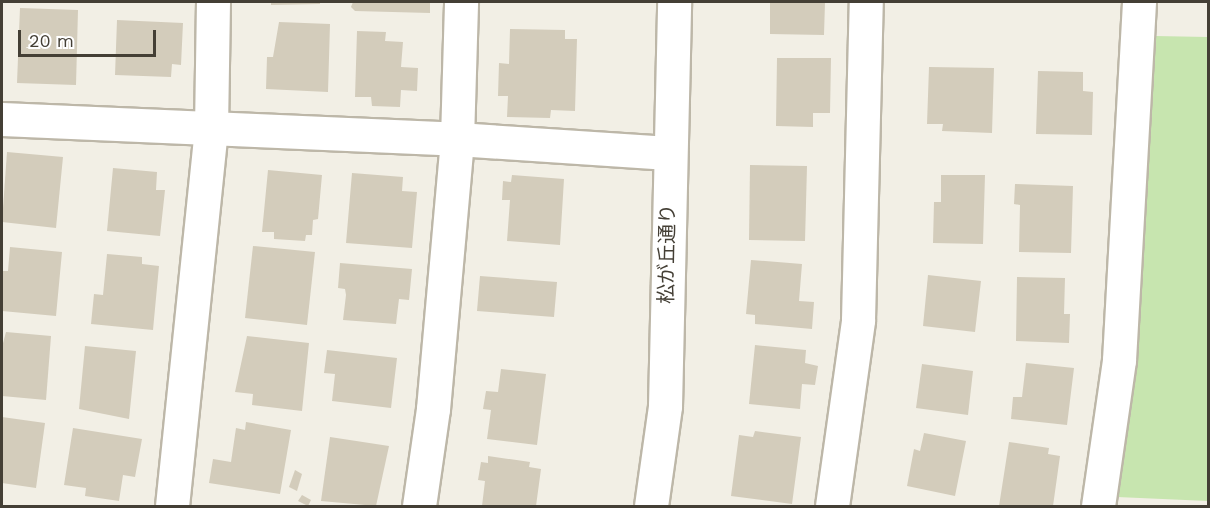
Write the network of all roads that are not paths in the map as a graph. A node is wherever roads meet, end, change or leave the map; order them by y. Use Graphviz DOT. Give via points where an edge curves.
graph roads {
  1 [pos="213,2"];
  2 [pos="461,2"];
  3 [pos="674,2"];
  4 [pos="866,2"];
  5 [pos="1138,2"];
  6 [pos="2,119"];
  7 [pos="211,129"];
  8 [pos="457,139"];
  9 [pos="669,153"];
  10 [pos="172,507"];
  11 [pos="419,507"];
  12 [pos="651,507"];
  13 [pos="832,507"];
  14 [pos="1098,507"];
  1 -- 7 [label="street"];
  2 -- 8 [label="street"];
  3 -- 9 [label="street, 松が丘通り"];
  4 -- 13 [label="street" via="858,320"];
  5 -- 14 [label="street" via="1119,360"];
  6 -- 7 [label="street"];
  7 -- 8 [label="street"];
  7 -- 10 [label="street"];
  8 -- 9 [label="street"];
  8 -- 11 [label="street" via="433,410"];
  9 -- 12 [label="street, 松が丘通り" via="665,406"];
}
